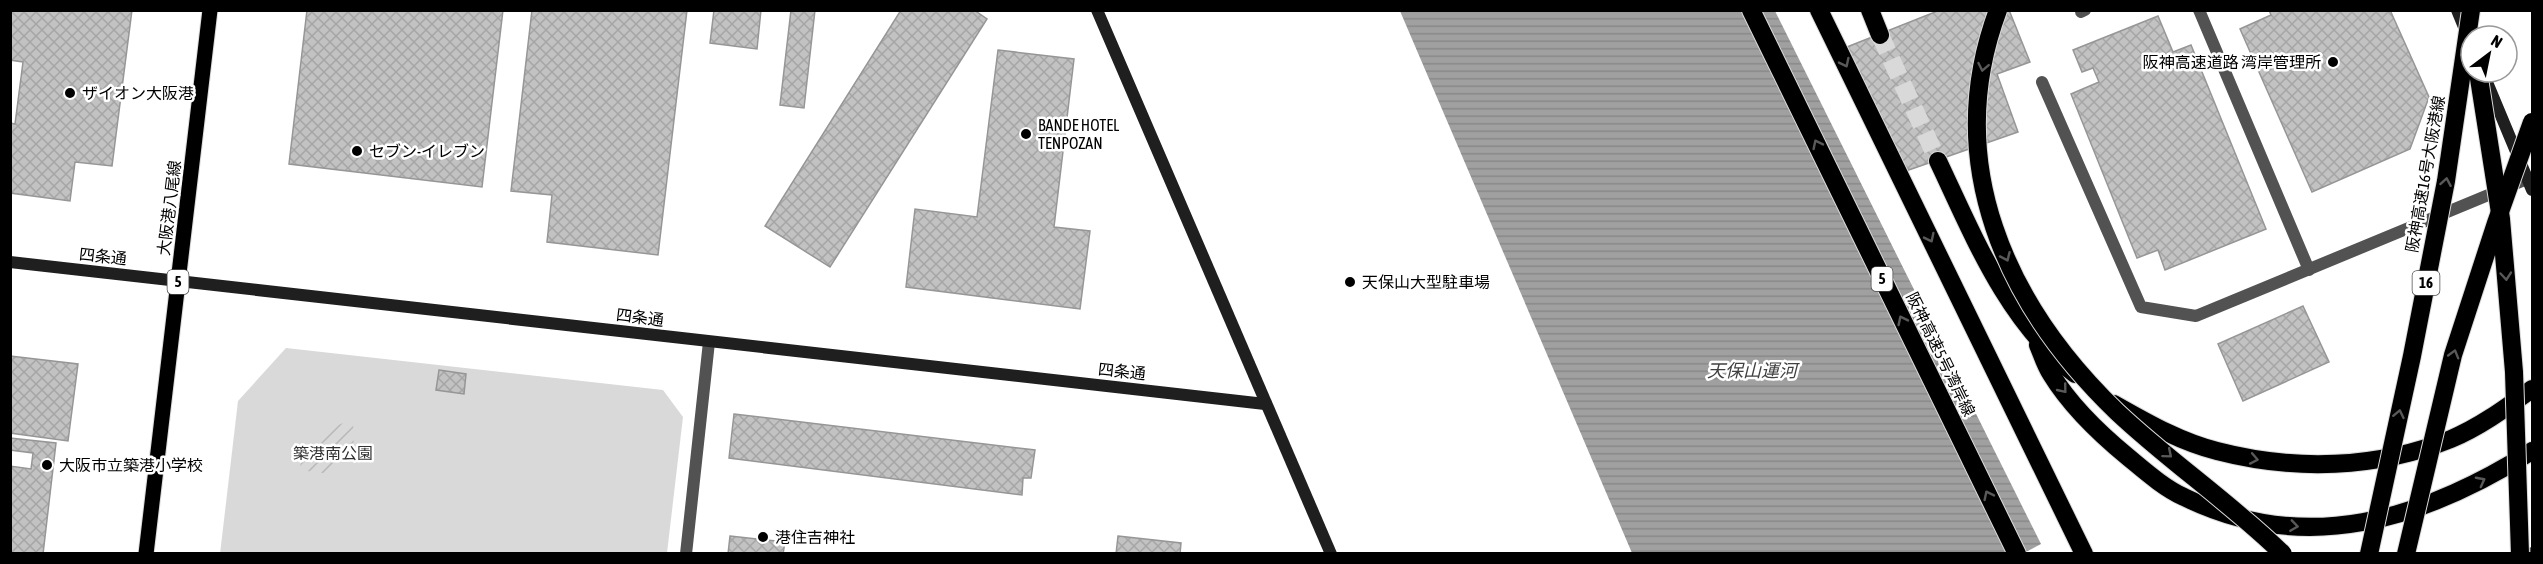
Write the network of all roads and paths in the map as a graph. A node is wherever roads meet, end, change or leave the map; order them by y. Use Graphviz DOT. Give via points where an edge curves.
graph roads {
  1 [pos="210,10"];
  2 [pos="1097,10"];
  3 [pos="1751,10"];
  4 [pos="1819,10"];
  5 [pos="1870,10"];
  6 [pos="1998,10"];
  7 [pos="2199,10"];
  8 [pos="2457,10"];
  9 [pos="2472,10"];
  10 [pos="2463,24"];
  11 [pos="1880,35"];
  12 [pos="2042,82"];
  13 [pos="2482,84"];
  14 [pos="2485,84"];
  15 [pos="2532,122"];
  16 [pos="1938,161"];
  17 [pos="2530,185"];
  18 [pos="10,262"];
  19 [pos="2309,270"];
  20 [pos="178,280"];
  21 [pos="2035,338"];
  22 [pos="709,342"];
  23 [pos="2532,389"];
  24 [pos="1265,404"];
  25 [pos="2532,451"];
  26 [pos="146,554"];
  27 [pos="686,554"];
  28 [pos="1331,554"];
  29 [pos="2017,554"];
  30 [pos="2084,554"];
  31 [pos="2283,554"];
  32 [pos="2369,554"];
  33 [pos="2406,554"];
  34 [pos="2520,554"];
  1 -- 20 [label="main road, 大阪港八尾線 / 5"];
  2 -- 24 [label="street"];
  29 -- 3 [label="highway, 阪神高速5号湾岸線 / 5, one-way"];
  4 -- 30 [label="highway, one-way"];
  5 -- 11 [label="highway"];
  6 -- 31 [label="highway, one-way, bridge" via="1982,66 1977,104 1978,145 1983,194 2022,294 2055,342 2118,412"];
  7 -- 19 [label="street"];
  8 -- 10 [label="street"];
  32 -- 9 [label="highway, 阪神高速16号大阪港線 / 16, one-way, bridge" via="2446,181"];
  12 -- 19 [label="street" via="2141,307 2196,316"];
  13 -- 34 [label="highway, one-way, bridge" via="2501,219 2514,372"];
  14 -- 17 [label="street"];
  33 -- 15 [label="highway, one-way, bridge" via="2453,355"];
  16 -- 21 [label="highway" via="1978,247"];
  17 -- 19 [label="street"];
  18 -- 20 [label="street, 四条通"];
  20 -- 22 [label="street, 四条通"];
  20 -- 26 [label="main road, 大阪港八尾線 / 5"];
  21 -- 23 [label="highway, one-way, bridge" via="2112,403 2147,423 2216,451 2262,461 2349,464 2398,456 2452,439 2498,414"];
  21 -- 25 [label="highway, one-way, bridge" via="2050,374 2106,439 2181,496 2222,514 2310,528 2355,524 2447,498"];
  22 -- 24 [label="street, 四条通"];
  22 -- 27 [label="street"];
  24 -- 28 [label="street"];
}
